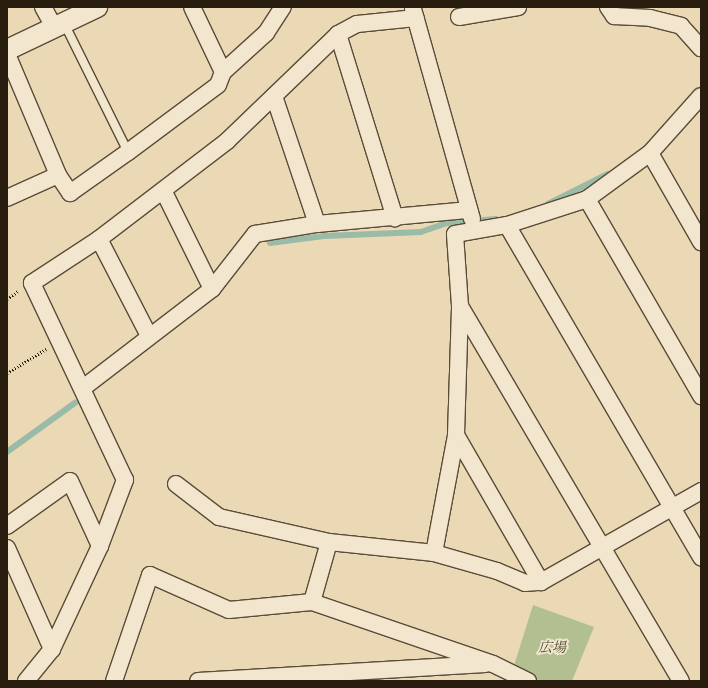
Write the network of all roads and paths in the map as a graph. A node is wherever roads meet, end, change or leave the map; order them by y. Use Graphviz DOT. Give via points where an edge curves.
graph roads {
  1 [pos="43,7"];
  2 [pos="97,7"];
  3 [pos="192,7"];
  4 [pos="283,7"];
  5 [pos="518,7"];
  6 [pos="608,7"];
  7 [pos="414,12"];
  8 [pos="459,17"];
  9 [pos="59,25"];
  10 [pos="338,34"];
  11 [pos="701,48"];
  12 [pos="7,50"];
  13 [pos="7,54"];
  14 [pos="223,72"];
  15 [pos="274,96"];
  16 [pos="701,96"];
  17 [pos="128,152"];
  18 [pos="650,153"];
  19 [pos="58,175"];
  20 [pos="164,192"];
  21 [pos="7,198"];
  22 [pos="587,199"];
  23 [pos="469,210"];
  24 [pos="394,218"];
  25 [pos="317,224"];
  26 [pos="507,225"];
  27 [pos="476,229"];
  28 [pos="99,239"];
  29 [pos="701,242"];
  30 [pos="212,289"];
  31 [pos="460,306"];
  32 [pos="148,336"];
  33 [pos="60,341"];
  34 [pos="7,373"];
  35 [pos="83,388"];
  36 [pos="701,396"];
  37 [pos="456,434"];
  38 [pos="176,484"];
  39 [pos="701,491"];
  40 [pos="672,507"];
  41 [pos="7,526"];
  42 [pos="329,542"];
  43 [pos="603,545"];
  44 [pos="100,546"];
  45 [pos="7,548"];
  46 [pos="434,553"];
  47 [pos="701,557"];
  48 [pos="541,582"];
  49 [pos="312,602"];
  50 [pos="52,649"];
  51 [pos="493,664"];
  52 [pos="263,679"];
  53 [pos="26,681"];
  54 [pos="114,681"];
  55 [pos="198,681"];
  56 [pos="528,681"];
  57 [pos="681,681"];
  1 -- 9 [label="street"];
  2 -- 9 [label="street"];
  3 -- 14 [label="street"];
  4 -- 14 [label="street" via="266,33"];
  5 -- 8 [label="street"];
  6 -- 11 [label="street" via="614,16 650,18 681,26"];
  7 -- 10 [label="street" via="357,24"];
  7 -- 23 [label="street"];
  9 -- 12 [label="street"];
  9 -- 17 [label="lane"];
  10 -- 15 [label="street"];
  10 -- 24 [label="street"];
  13 -- 19 [label="street"];
  14 -- 17 [label="street" via="218,85"];
  15 -- 20 [label="street" via="227,142"];
  15 -- 25 [label="street"];
  16 -- 18 [label="street"];
  17 -- 19 [label="street" via="70,193"];
  18 -- 22 [label="street"];
  18 -- 29 [label="street"];
  19 -- 21 [label="street"];
  20 -- 28 [label="street"];
  20 -- 30 [label="street"];
  22 -- 26 [label="street"];
  22 -- 36 [label="street"];
  23 -- 24 [label="street"];
  23 -- 27 [label="street"];
  24 -- 25 [label="street"];
  25 -- 30 [label="street" via="255,234"];
  26 -- 27 [label="street"];
  26 -- 40 [label="street"];
  27 -- 31 [label="street" via="455,234"];
  28 -- 32 [label="street"];
  28 -- 33 [label="street" via="32,283"];
  30 -- 32 [label="street"];
  31 -- 37 [label="street"];
  31 -- 43 [label="street"];
  32 -- 35 [label="street"];
  33 -- 34 [label="path"];
  33 -- 35 [label="street"];
  35 -- 44 [label="street" via="125,480"];
  37 -- 46 [label="street"];
  37 -- 48 [label="street"];
  38 -- 42 [label="street" via="219,517"];
  39 -- 40 [label="street"];
  40 -- 43 [label="street"];
  40 -- 47 [label="street"];
  41 -- 44 [label="street" via="70,481"];
  42 -- 46 [label="street"];
  42 -- 49 [label="street"];
  43 -- 48 [label="street"];
  43 -- 57 [label="street"];
  44 -- 50 [label="street"];
  45 -- 50 [label="street"];
  46 -- 48 [label="street" via="497,571 524,584"];
  49 -- 51 [label="street"];
  49 -- 54 [label="street" via="229,610 150,575"];
  50 -- 53 [label="street"];
  51 -- 52 [label="street"];
  51 -- 56 [label="street"];
  52 -- 55 [label="street"];
}
